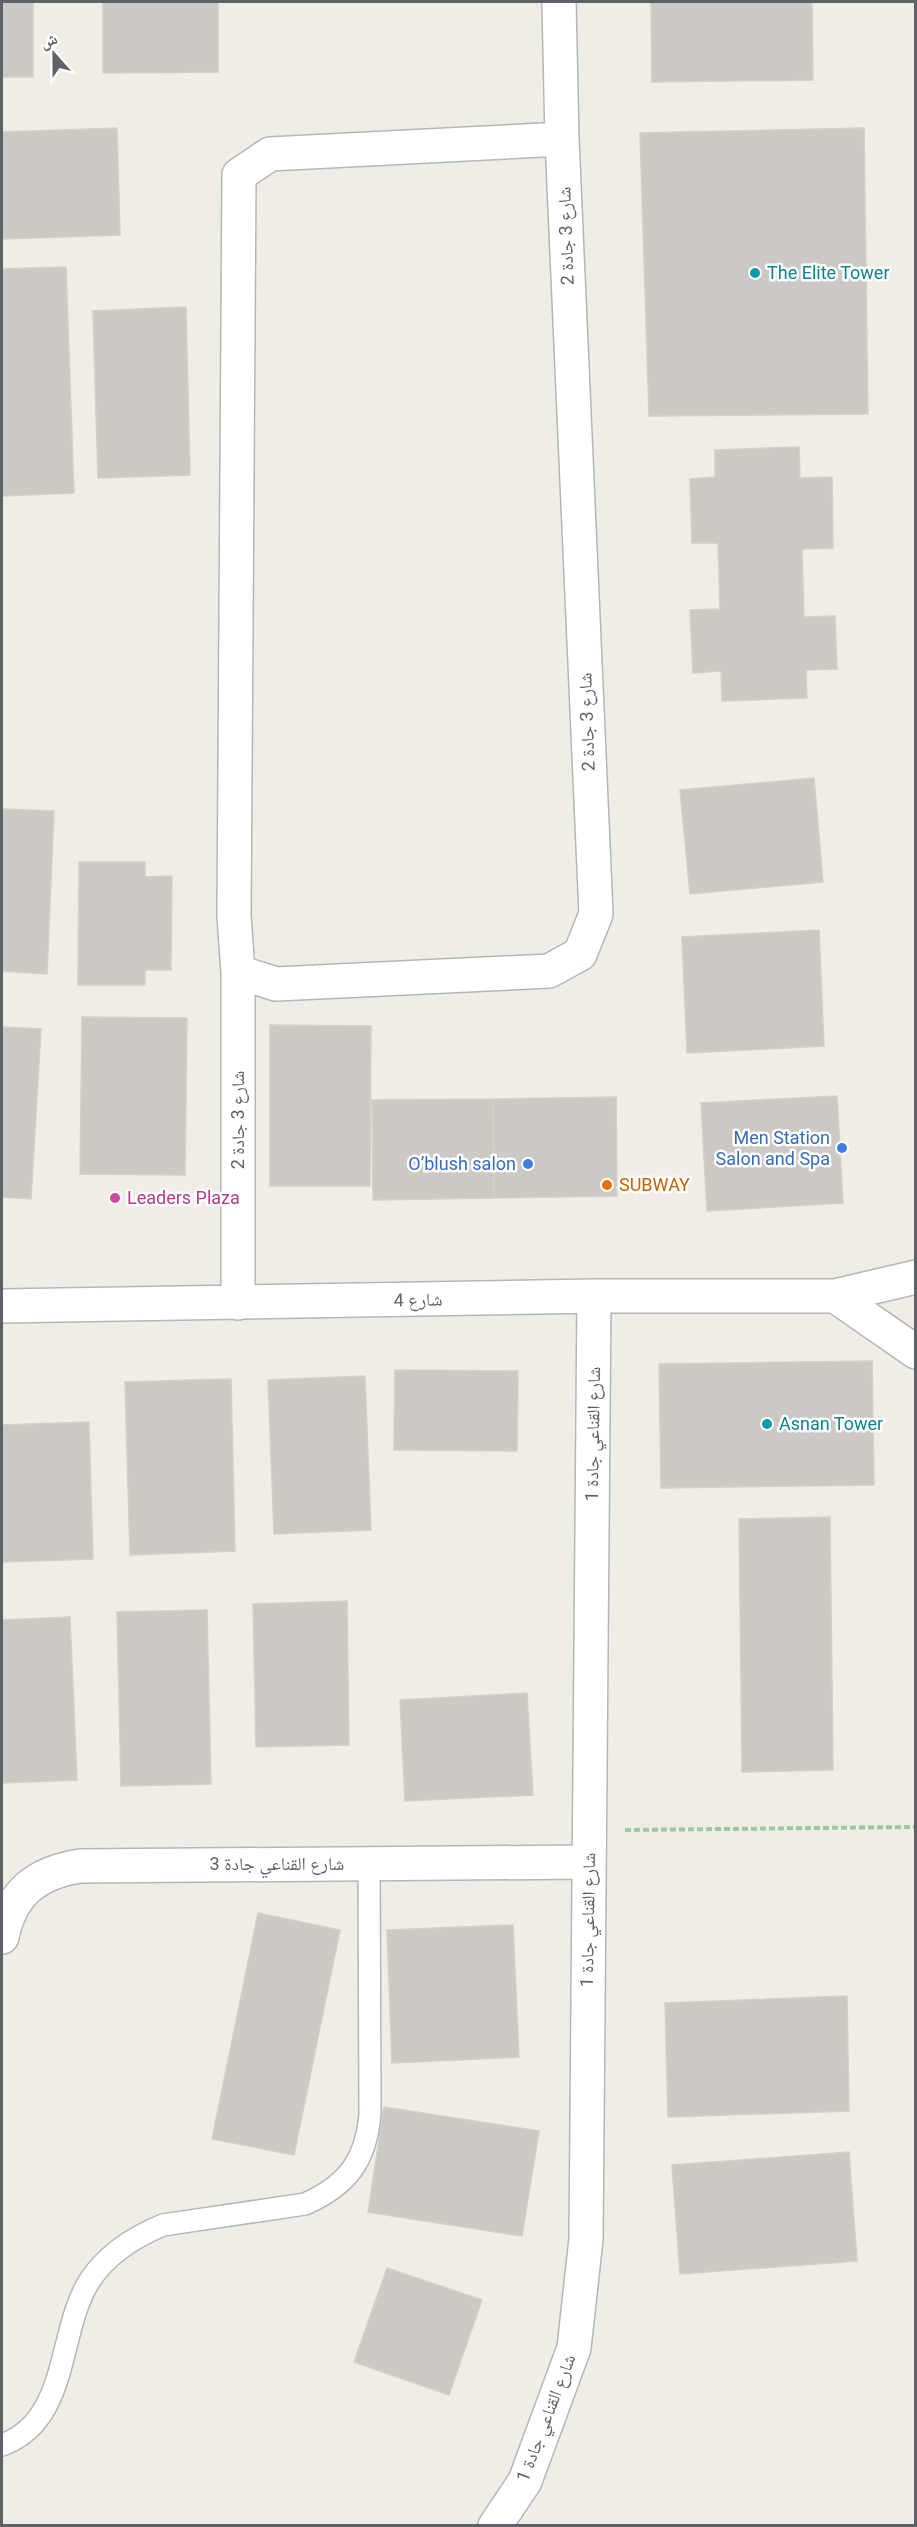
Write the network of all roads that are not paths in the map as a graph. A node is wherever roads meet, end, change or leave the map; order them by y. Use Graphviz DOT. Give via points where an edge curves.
graph roads {
  1 [pos="559,2"];
  2 [pos="562,139"];
  3 [pos="238,972"];
  4 [pos="915,1277"];
  5 [pos="594,1296"];
  6 [pos="835,1296"];
  7 [pos="238,1303"];
  8 [pos="2,1305"];
  9 [pos="915,1352"];
  10 [pos="589,1846"];
  11 [pos="369,1864"];
  12 [pos="2,1937"];
  13 [pos="2,2445"];
  14 [pos="495,2526"];
  1 -- 2 [label="street, شارع 3 جادة 2"];
  2 -- 3 [label="street, شارع 3 جادة 2" via="270,154 239,176 234,916"];
  2 -- 3 [label="street, شارع 3 جادة 2" via="596,914 580,954 549,971 276,984"];
  3 -- 7 [label="street, شارع 3 جادة 2"];
  4 -- 6 [label="street, شارع 4"];
  5 -- 6 [label="street, شارع 4"];
  5 -- 7 [label="street, شارع 4"];
  5 -- 10 [label="street, شارع القناعي جادة 1"];
  6 -- 9 [label="street"];
  7 -- 8 [label="street, شارع 4"];
  10 -- 11 [label="street, شارع القناعي جادة 3"];
  10 -- 14 [label="street, شارع القناعي جادة 1" via="585,2239 574,2348 525,2481"];
  11 -- 12 [label="street, شارع القناعي جادة 3" via="60,1869 27,1888 14,1903"];
  11 -- 13 [label="lane" via="370,2114 368,2134 353,2170 340,2185 305,2204 163,2225 121,2247 104,2262 79,2301 47,2404 22,2433"];
}
